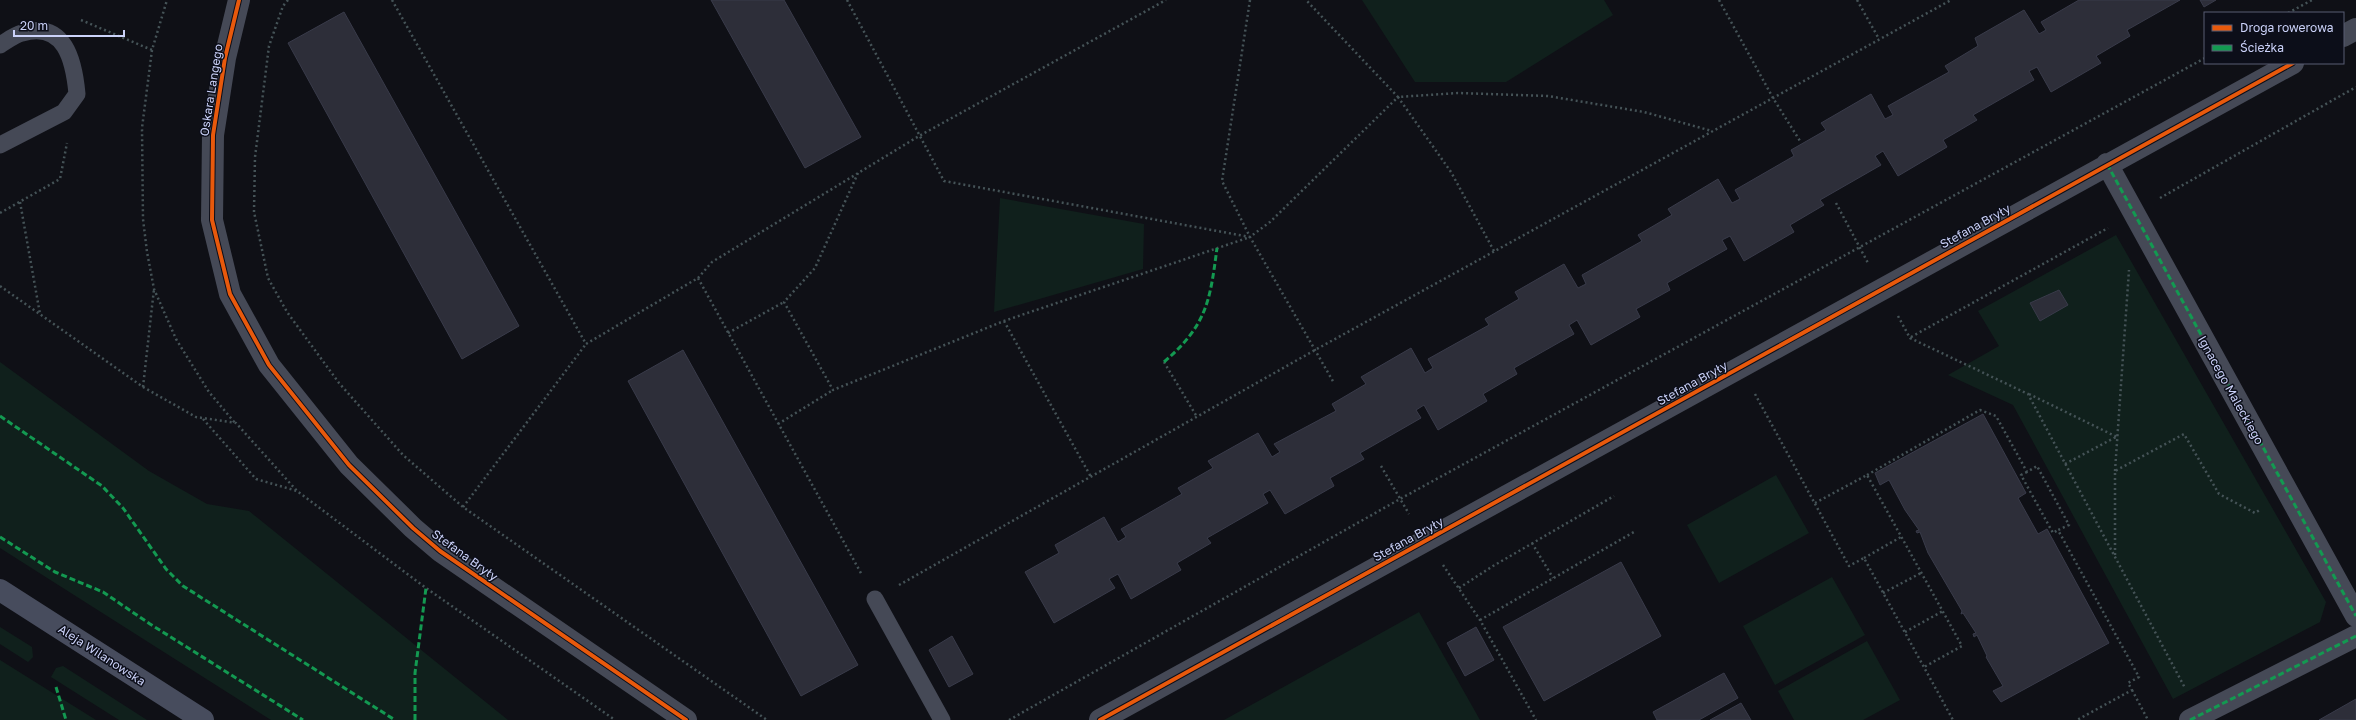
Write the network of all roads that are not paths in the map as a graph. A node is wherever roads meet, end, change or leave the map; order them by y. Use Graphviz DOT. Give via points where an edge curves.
graph roads {
  1 [pos="239,0"];
  2 [pos="2356,29"];
  3 [pos="2344,35"];
  4 [pos="0,44"];
  5 [pos="2291,64"];
  6 [pos="0,145"];
  7 [pos="2107,164"];
  8 [pos="269,365"];
  9 [pos="0,590"];
  10 [pos="875,599"];
  11 [pos="2356,616"];
  12 [pos="2356,636"];
  13 [pos="2195,718"];
  14 [pos="203,720"];
  15 [pos="686,720"];
  16 [pos="942,720"];
  17 [pos="1100,720"];
  1 -- 8 [label="street, Oskara Langego" via="225,58 213,135 212,220 230,294"];
  2 -- 3 [label="street"];
  4 -- 6 [label="lane" via="21,33 41,30 61,40 70,55 77,94 64,112"];
  5 -- 7 [label="street, Stefana Bryły"];
  7 -- 11 [label="street, Ignacego Maleckiego"];
  7 -- 17 [label="street, Stefana Bryły"];
  8 -- 15 [label="street, Stefana Bryły" via="349,465 418,533 440,551"];
  9 -- 14 [label="main road, Aleja Wilanowska"];
  10 -- 16 [label="lane"];
  12 -- 13 [label="street"];
}
